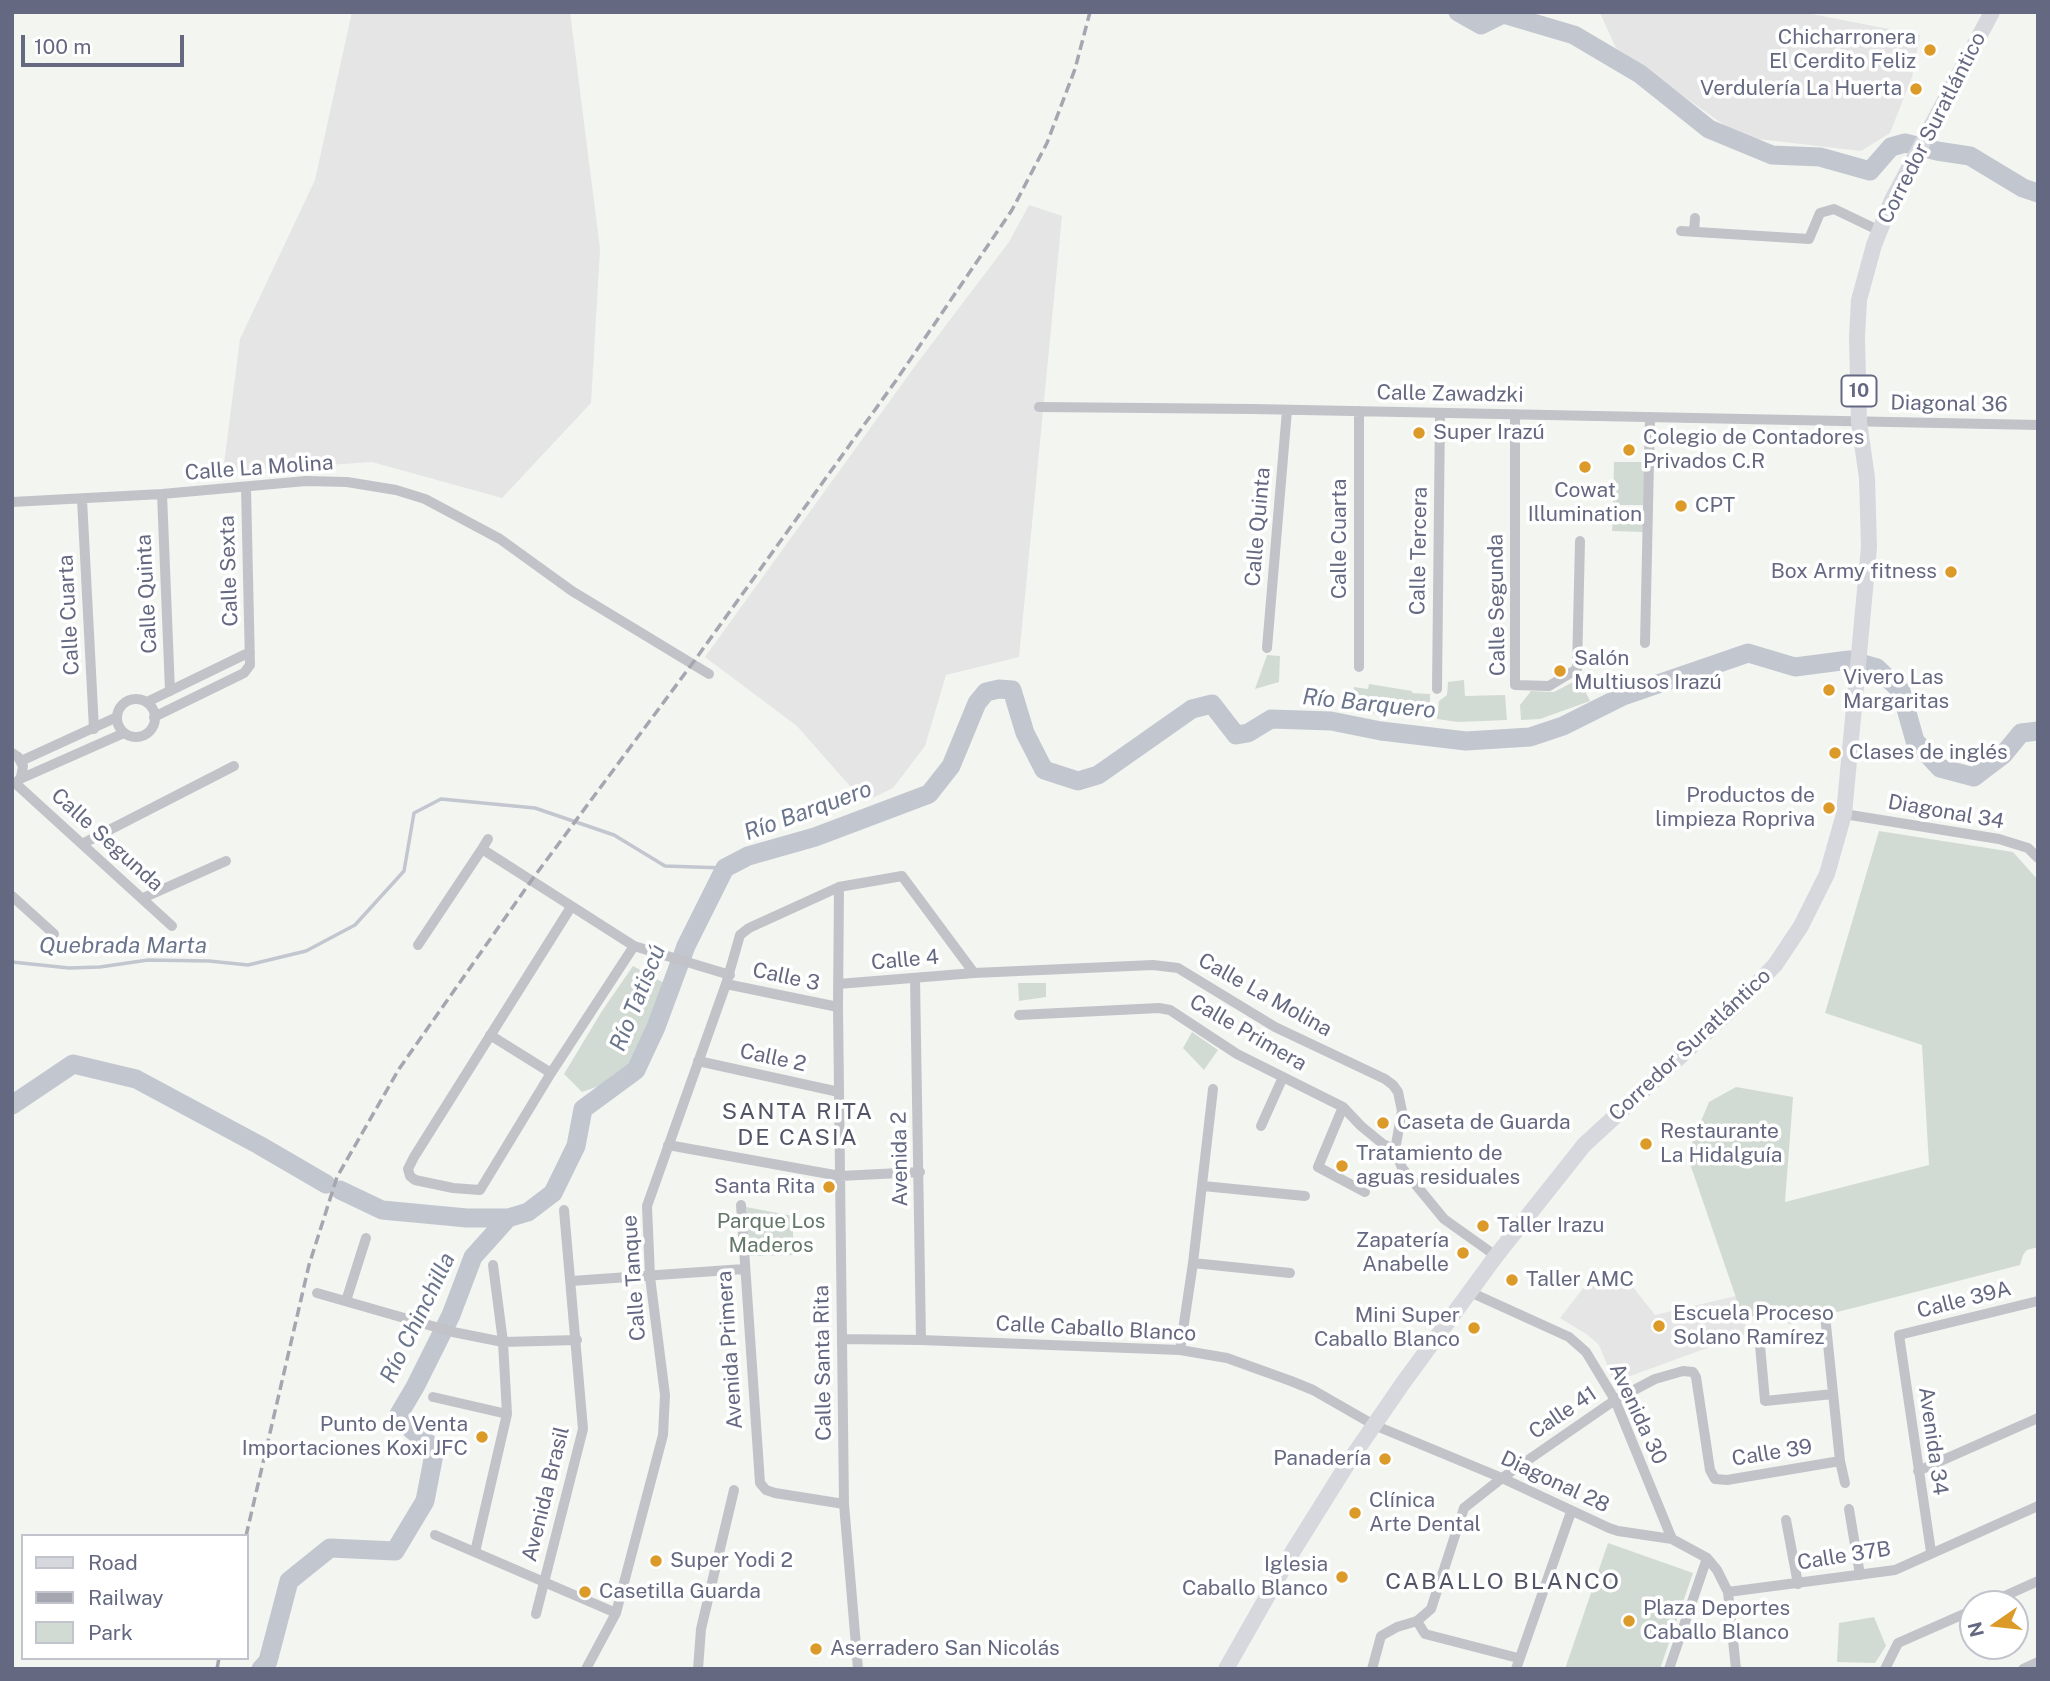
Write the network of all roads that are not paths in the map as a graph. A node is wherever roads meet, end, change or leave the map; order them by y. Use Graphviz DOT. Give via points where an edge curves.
graph roads {
  1 [pos="1989,13"];
  2 [pos="1695,218"];
  3 [pos="1681,231"];
  4 [pos="1880,231"];
  5 [pos="1694,232"];
  6 [pos="1039,407"];
  7 [pos="1287,410"];
  8 [pos="1359,411"];
  9 [pos="1440,413"];
  10 [pos="1515,415"];
  11 [pos="1650,417"];
  12 [pos="1859,422"];
  13 [pos="2038,425"];
  14 [pos="246,488"];
  15 [pos="162,494"];
  16 [pos="82,499"];
  17 [pos="12,502"];
  18 [pos="1580,541"];
  19 [pos="1645,643"];
  20 [pos="1267,648"];
  21 [pos="250,652"];
  22 [pos="1359,667"];
  23 [pos="709,674"];
  24 [pos="1437,689"];
  25 [pos="170,691"];
  26 [pos="147,702"];
  27 [pos="117,717"];
  28 [pos="155,717"];
  29 [pos="93,729"];
  30 [pos="124,733"];
  31 [pos="12,753"];
  32 [pos="21,761"];
  33 [pos="234,766"];
  34 [pos="16,783"];
  35 [pos="1843,814"];
  36 [pos="488,839"];
  37 [pos="82,844"];
  38 [pos="482,849"];
  39 [pos="2038,858"];
  40 [pos="226,860"];
  41 [pos="839,887"];
  42 [pos="12,896"];
  43 [pos="143,898"];
  44 [pos="570,907"];
  45 [pos="172,926"];
  46 [pos="54,934"];
  47 [pos="424,942"];
  48 [pos="634,946"];
  49 [pos="974,973"];
  50 [pos="915,978"];
  51 [pos="728,979"];
  52 [pos="838,984"];
  53 [pos="838,1007"];
  54 [pos="1019,1015"];
  55 [pos="490,1035"];
  56 [pos="698,1061"];
  57 [pos="551,1073"];
  58 [pos="1283,1077"];
  59 [pos="1213,1089"];
  60 [pos="839,1092"];
  61 [pos="1343,1107"];
  62 [pos="1261,1126"];
  63 [pos="668,1145"];
  64 [pos="1395,1150"];
  65 [pos="920,1172"];
  66 [pos="840,1176"];
  67 [pos="1203,1186"];
  68 [pos="1365,1192"];
  69 [pos="1305,1196"];
  70 [pos="741,1205"];
  71 [pos="564,1210"];
  72 [pos="366,1238"];
  73 [pos="1496,1256"];
  74 [pos="1194,1263"];
  75 [pos="493,1265"];
  76 [pos="744,1269"];
  77 [pos="1290,1273"];
  78 [pos="650,1277"];
  79 [pos="571,1281"];
  80 [pos="1470,1292"];
  81 [pos="317,1293"];
  82 [pos="346,1301"];
  83 [pos="2038,1301"];
  84 [pos="1825,1315"];
  85 [pos="1759,1334"];
  86 [pos="1899,1335"];
  87 [pos="842,1339"];
  88 [pos="577,1340"];
  89 [pos="921,1340"];
  90 [pos="503,1342"];
  91 [pos="1180,1350"];
  92 [pos="1833,1394"];
  93 [pos="433,1397"];
  94 [pos="1615,1400"];
  95 [pos="507,1414"];
  96 [pos="2038,1418"];
  97 [pos="1374,1425"];
  98 [pos="1840,1461"];
  99 [pos="1918,1471"];
  100 [pos="1712,1476"];
  101 [pos="1502,1478"];
  102 [pos="1845,1483"];
  103 [pos="734,1490"];
  104 [pos="844,1504"];
  105 [pos="2038,1506"];
  106 [pos="1849,1509"];
  107 [pos="1571,1511"];
  108 [pos="1786,1520"];
  109 [pos="435,1535"];
  110 [pos="1672,1539"];
  111 [pos="475,1552"];
  112 [pos="1931,1552"];
  113 [pos="1707,1558"];
  114 [pos="1860,1575"];
  115 [pos="2038,1581"];
  116 [pos="545,1582"];
  117 [pos="1798,1584"];
  118 [pos="2018,1590"];
  119 [pos="1728,1592"];
  120 [pos="616,1613"];
  121 [pos="536,1614"];
  122 [pos="1959,1616"];
  123 [pos="1417,1621"];
  124 [pos="2038,1662"];
  125 [pos="1517,1664"];
  126 [pos="586,1669"];
  127 [pos="698,1669"];
  128 [pos="858,1669"];
  129 [pos="1226,1669"];
  130 [pos="1372,1669"];
  131 [pos="1669,1669"];
  132 [pos="1736,1669"];
  133 [pos="1885,1669"];
  134 [pos="2023,1669"];
  1 -- 4 [label="main road, Corredor Suratlántico / 10"];
  2 -- 5 [label="street"];
  3 -- 5 [label="street"];
  4 -- 5 [label="street" via="1834,209 1820,213 1808,239"];
  4 -- 12 [label="main road, Corredor Suratlántico / 10" via="1859,300"];
  6 -- 7 [label="street, Calle Zawadzki"];
  7 -- 8 [label="street, Calle Zawadzki"];
  7 -- 20 [label="street, Calle Quinta"];
  8 -- 9 [label="street, Calle Zawadzki"];
  8 -- 22 [label="street, Calle Cuarta"];
  9 -- 10 [label="street, Calle Zawadzki"];
  9 -- 24 [label="street, Calle Tercera"];
  10 -- 11 [label="street, Calle Zawadzki"];
  10 -- 18 [label="street, Calle Segunda" via="1515,685 1549,686 1577,669"];
  11 -- 12 [label="street, Calle Zawadzki"];
  11 -- 19 [label="street"];
  12 -- 13 [label="street, Diagonal 36"];
  12 -- 35 [label="main road, Corredor Suratlántico / 10" via="1867,478 1869,547"];
  14 -- 15 [label="street, Calle La Molina"];
  14 -- 21 [label="street, Calle Sexta"];
  14 -- 23 [label="street, Calle La Molina" via="348,482 425,499 500,538 572,591"];
  15 -- 16 [label="street, Calle La Molina"];
  15 -- 25 [label="street, Calle Quinta"];
  16 -- 17 [label="street, Calle La Molina"];
  16 -- 29 [label="street, Calle Cuarta"];
  21 -- 25 [label="street"];
  21 -- 28 [label="street" via="250,665 244,673"];
  25 -- 26 [label="street"];
  26 -- 27 [label="street" via="127,701"];
  26 -- 28 [label="street"];
  27 -- 29 [label="street"];
  27 -- 30 [label="street"];
  28 -- 30 [label="street" via="142,736"];
  29 -- 32 [label="street"];
  30 -- 34 [label="street"];
  31 -- 32 [label="street"];
  32 -- 34 [label="street" via="23,772"];
  33 -- 37 [label="street"];
  34 -- 37 [label="street, Calle Segunda"];
  35 -- 39 [label="street, Diagonal 34" via="1999,839 2028,848"];
  35 -- 73 [label="main road, Corredor Suratlántico / 10" via="1826,874 1801,926 1775,965 1584,1145"];
  36 -- 38 [label="street"];
  37 -- 43 [label="street, Calle Segunda"];
  38 -- 44 [label="street, Calle 3"];
  38 -- 47 [label="street"];
  40 -- 43 [label="street"];
  41 -- 49 [label="street, Calle Tanque" via="902,876"];
  41 -- 51 [label="street, Calle Tanque" via="740,935"];
  41 -- 52 [label="street, Calle Santa Rita"];
  42 -- 46 [label="street"];
  43 -- 45 [label="street, Calle Segunda"];
  44 -- 48 [label="street, Calle 3"];
  44 -- 55 [label="street"];
  48 -- 51 [label="street, Calle 3"];
  48 -- 57 [label="street"];
  49 -- 50 [label="street, Calle 4"];
  49 -- 64 [label="street, Calle La Molina" via="1153,965 1178,968 1275,1027 1385,1079 1401,1101"];
  50 -- 52 [label="street, Calle 4"];
  50 -- 65 [label="street, Avenida 2"];
  51 -- 53 [label="street, Calle 3"];
  51 -- 56 [label="street, Calle Tanque"];
  52 -- 53 [label="street, Calle Santa Rita"];
  53 -- 60 [label="street, Calle Santa Rita"];
  54 -- 58 [label="street, Calle Primera" via="1170,1010 1237,1054"];
  55 -- 57 [label="street"];
  55 -- 57 [label="street" via="409,1165 415,1180 480,1190"];
  56 -- 60 [label="street, Calle 2"];
  56 -- 63 [label="street, Calle Tanque"];
  58 -- 61 [label="street, Calle Primera"];
  58 -- 62 [label="street"];
  59 -- 67 [label="street"];
  60 -- 66 [label="street, Calle Santa Rita"];
  61 -- 64 [label="street, Calle Primera"];
  61 -- 68 [label="street" via="1318,1167"];
  63 -- 66 [label="street"];
  63 -- 78 [label="street, Calle Tanque" via="647,1206"];
  64 -- 73 [label="street" via="1402,1167 1436,1212"];
  65 -- 66 [label="street"];
  65 -- 89 [label="street, Avenida 2"];
  66 -- 87 [label="street, Calle Santa Rita"];
  67 -- 69 [label="street"];
  67 -- 74 [label="street"];
  70 -- 76 [label="street, Avenida Primera"];
  71 -- 79 [label="street, Avenida Brasil"];
  72 -- 82 [label="street"];
  73 -- 80 [label="main road, Corredor Suratlántico / 10"];
  74 -- 77 [label="street"];
  74 -- 91 [label="street"];
  75 -- 90 [label="street"];
  76 -- 78 [label="street"];
  76 -- 104 [label="street, Avenida Primera" via="760,1483 766,1490"];
  78 -- 79 [label="street"];
  78 -- 120 [label="street, Calle Tanque" via="665,1395 663,1435"];
  79 -- 88 [label="street, Avenida Brasil"];
  80 -- 94 [label="street, Avenida 30" via="1577,1343"];
  80 -- 97 [label="main road, Corredor Suratlántico / 10"];
  81 -- 82 [label="street"];
  82 -- 90 [label="street"];
  83 -- 86 [label="street, Calle 39A"];
  84 -- 92 [label="street"];
  85 -- 92 [label="street" via="1765,1401"];
  86 -- 99 [label="street, Avenida 34"];
  87 -- 89 [label="street, Calle Caballo Blanco"];
  87 -- 104 [label="street, Calle Santa Rita"];
  88 -- 90 [label="street"];
  88 -- 116 [label="street, Avenida Brasil" via="583,1429"];
  89 -- 91 [label="street, Calle Caballo Blanco"];
  90 -- 95 [label="street"];
  91 -- 97 [label="street, Calle Caballo Blanco" via="1227,1358 1292,1381"];
  92 -- 98 [label="street"];
  93 -- 95 [label="street"];
  94 -- 100 [label="street, Calle 41" via="1655,1379 1693,1372"];
  94 -- 101 [label="street, Calle 41"];
  94 -- 110 [label="street, Avenida 30"];
  95 -- 111 [label="street"];
  96 -- 99 [label="street"];
  97 -- 101 [label="street, Diagonal 28"];
  97 -- 129 [label="main road, Corredor Suratlántico / 10" via="1293,1551"];
  98 -- 100 [label="street, Calle 39" via="1727,1480"];
  98 -- 102 [label="street"];
  99 -- 112 [label="street, Avenida 34"];
  101 -- 107 [label="street, Diagonal 28"];
  101 -- 123 [label="street, Calle 41" via="1464,1508 1431,1609"];
  103 -- 127 [label="street" via="701,1629"];
  104 -- 128 [label="street, Calle Santa Rita"];
  105 -- 112 [label="street, Calle 37B"];
  106 -- 114 [label="street"];
  107 -- 110 [label="street, Diagonal 28" via="1618,1531"];
  107 -- 125 [label="street"];
  108 -- 117 [label="street"];
  109 -- 111 [label="street"];
  110 -- 113 [label="street, Diagonal 28"];
  111 -- 116 [label="street"];
  112 -- 114 [label="street, Calle 37B" via="1895,1570"];
  113 -- 119 [label="street, Diagonal 28"];
  113 -- 131 [label="street"];
  114 -- 117 [label="street, Calle 37B"];
  115 -- 118 [label="street"];
  116 -- 120 [label="street"];
  116 -- 121 [label="street, Avenida Brasil"];
  117 -- 119 [label="street, Calle 37B"];
  119 -- 132 [label="street"];
  120 -- 126 [label="street, Calle Tanque"];
  122 -- 133 [label="street" via="1898,1643"];
  123 -- 125 [label="street" via="1425,1634"];
  123 -- 130 [label="street" via="1381,1636"];
  124 -- 134 [label="street"];
}
